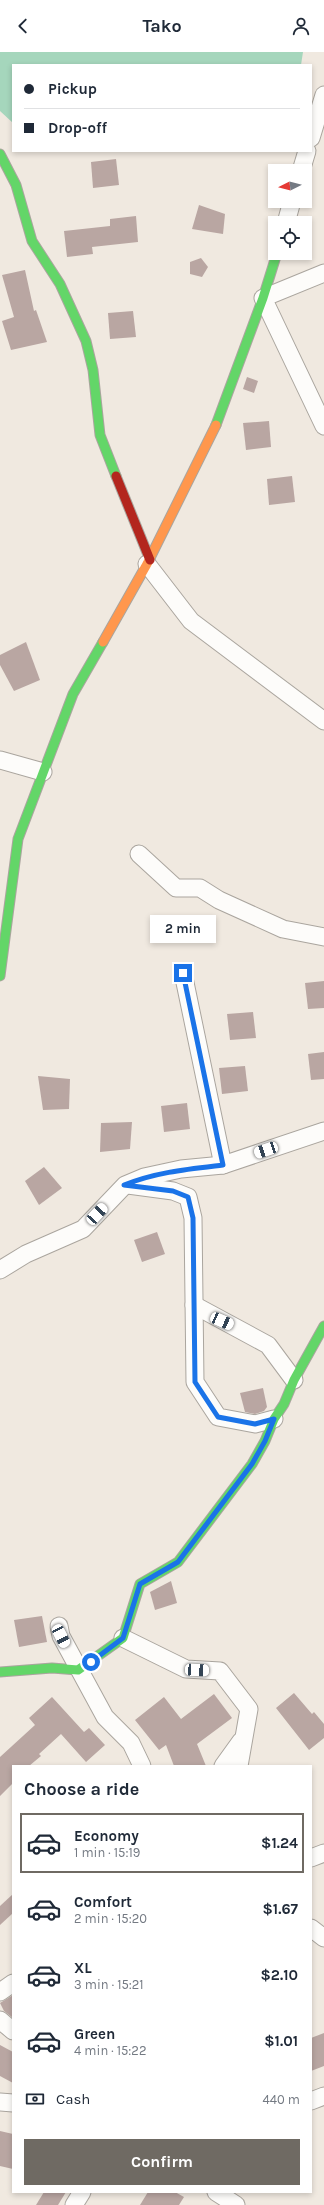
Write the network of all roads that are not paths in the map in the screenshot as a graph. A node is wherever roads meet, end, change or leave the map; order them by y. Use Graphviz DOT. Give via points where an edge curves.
graph roads {
  1 [pos="324,95"];
  2 [pos="312,135"];
  3 [pos="307,152"];
  4 [pos="0,154"];
  5 [pos="303,164"];
  6 [pos="275,260"];
  7 [pos="324,272"];
  8 [pos="263,298"];
  9 [pos="324,426"];
  10 [pos="149,562"];
  11 [pos="324,720"];
  12 [pos="0,760"];
  13 [pos="43,772"];
  14 [pos="139,854"];
  15 [pos="324,937"];
  16 [pos="2,939"];
  17 [pos="183,973"];
  18 [pos="0,976"];
  19 [pos="324,1131"];
  20 [pos="223,1165"];
  21 [pos="124,1185"];
  22 [pos="0,1270"];
  23 [pos="194,1305"];
  24 [pos="324,1326"];
  25 [pos="294,1380"];
  26 [pos="274,1419"];
  27 [pos="59,1626"];
  28 [pos="123,1638"];
  29 [pos="78,1670"];
  30 [pos="0,1672"];
  31 [pos="246,1732"];
  32 [pos="142,1765"];
  33 [pos="224,1765"];
  34 [pos="239,1765"];
  35 [pos="324,1853"];
  36 [pos="312,1858"];
  37 [pos="312,1929"];
  38 [pos="324,1938"];
  39 [pos="12,1984"];
  40 [pos="0,1992"];
  41 [pos="0,2020"];
  42 [pos="12,2030"];
  43 [pos="324,2096"];
  44 [pos="312,2101"];
  45 [pos="0,2102"];
  46 [pos="12,2103"];
  47 [pos="81,2193"];
  48 [pos="218,2193"];
  49 [pos="74,2205"];
  50 [pos="236,2205"];
  1 -- 2 [label="street"];
  3 -- 5 [label="street"];
  4 -- 10 [label="street" via="16,182 25,223 33,243 63,290 88,349 95,383 95,414 100,435"];
  6 -- 8 [label="street"];
  7 -- 8 [label="street"];
  8 -- 9 [label="street"];
  8 -- 10 [label="street" via="214,429"];
  10 -- 11 [label="street" via="191,621"];
  10 -- 13 [label="street" via="73,694"];
  12 -- 13 [label="street"];
  13 -- 16 [label="street" via="18,839"];
  14 -- 15 [label="street" via="176,888 200,888 219,900 283,929"];
  16 -- 18 [label="street"];
  17 -- 20 [label="street"];
  19 -- 20 [label="street"];
  20 -- 21 [label="street" via="144,1177"];
  21 -- 22 [label="street" via="83,1229 26,1254"];
  21 -- 23 [label="street" via="173,1191 188,1197 193,1218"];
  23 -- 25 [label="street" via="268,1345"];
  23 -- 26 [label="street" via="195,1382 218,1417 255,1424"];
  24 -- 25 [label="street"];
  25 -- 26 [label="street" via="284,1404"];
  26 -- 28 [label="street" via="252,1464 178,1562 140,1584"];
  27 -- 29 [label="street" via="61,1636"];
  28 -- 29 [label="street"];
  28 -- 31 [label="street" via="186,1669 220,1671 249,1709"];
  29 -- 30 [label="street" via="52,1668"];
  29 -- 32 [label="street" via="105,1716 131,1743"];
  31 -- 33 [label="street"];
  31 -- 34 [label="street"];
  35 -- 36 [label="street"];
  37 -- 38 [label="street"];
  39 -- 40 [label="street"];
  41 -- 42 [label="street"];
  43 -- 44 [label="street"];
  45 -- 46 [label="street"];
  47 -- 49 [label="street"];
  48 -- 50 [label="street"];
}
